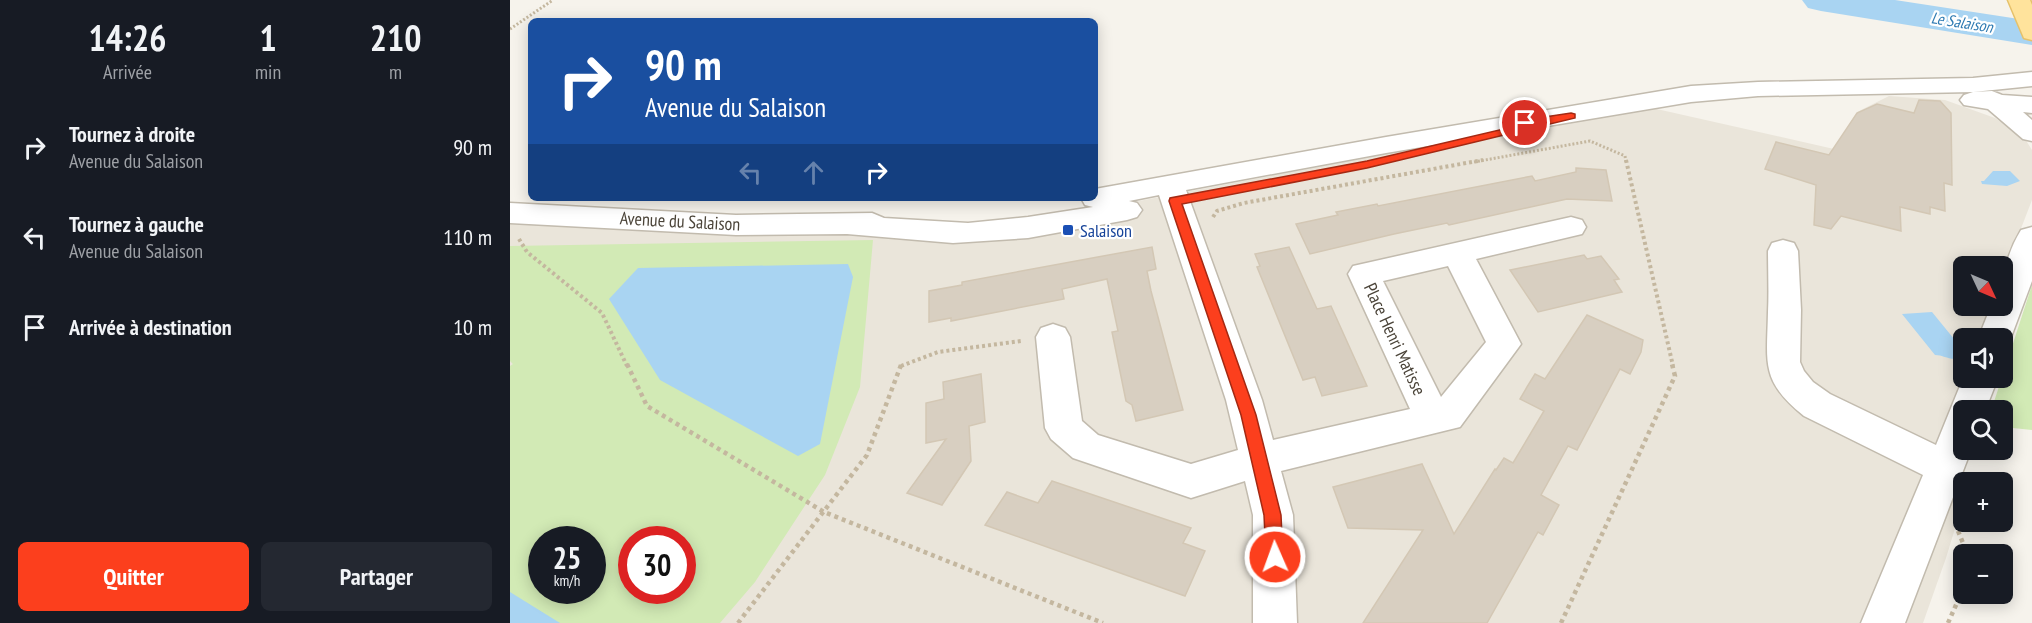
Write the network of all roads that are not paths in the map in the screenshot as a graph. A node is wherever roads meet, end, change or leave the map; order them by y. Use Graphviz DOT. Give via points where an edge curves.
graph roads {
  1 [pos="2019,0"];
  2 [pos="2032,33"];
  3 [pos="2032,79"];
  4 [pos="1973,85"];
  5 [pos="1904,86"];
  6 [pos="1998,104"];
  7 [pos="2032,105"];
  8 [pos="2032,133"];
  9 [pos="1172,193"];
  10 [pos="1098,198"];
  11 [pos="1073,201"];
  12 [pos="511,224"];
  13 [pos="849,225"];
  14 [pos="1571,227"];
  15 [pos="2032,237"];
  16 [pos="1783,251"];
  17 [pos="1457,253"];
  18 [pos="1999,328"];
  19 [pos="1053,337"];
  20 [pos="1433,419"];
  21 [pos="1953,449"];
  22 [pos="1259,460"];
  23 [pos="1939,485"];
  24 [pos="1275,623"];
  25 [pos="1883,623"];
  1 -- 2 [label="main road"];
  3 -- 4 [label="street"];
  4 -- 5 [label="street"];
  4 -- 6 [label="street"];
  5 -- 6 [label="street"];
  5 -- 9 [label="street, Avenue du Salaison" via="1690,94 1571,116 1367,165"];
  6 -- 7 [label="street"];
  6 -- 8 [label="street"];
  9 -- 10 [label="street, Avenue du Salaison"];
  9 -- 13 [label="street, Avenue du Salaison" via="1006,230 924,232"];
  9 -- 22 [label="street" via="1244,400"];
  11 -- 13 [label="street, Avenue du Salaison" via="976,215"];
  12 -- 13 [label="street, Avenue du Salaison"];
  14 -- 17 [label="street"];
  15 -- 18 [label="street"];
  16 -- 23 [label="street" via="1783,362 1789,378 1817,405"];
  17 -- 20 [label="street, Place Henri Matisse" via="1504,344 1447,416"];
  17 -- 20 [label="street, Place Henri Matisse" via="1364,274"];
  19 -- 22 [label="street, Place Henri Matisse" via="1064,428 1086,447 1191,481"];
  20 -- 22 [label="street, Place Henri Matisse"];
  21 -- 23 [label="street"];
  22 -- 24 [label="street" via="1273,515"];
  23 -- 25 [label="street"];
}
